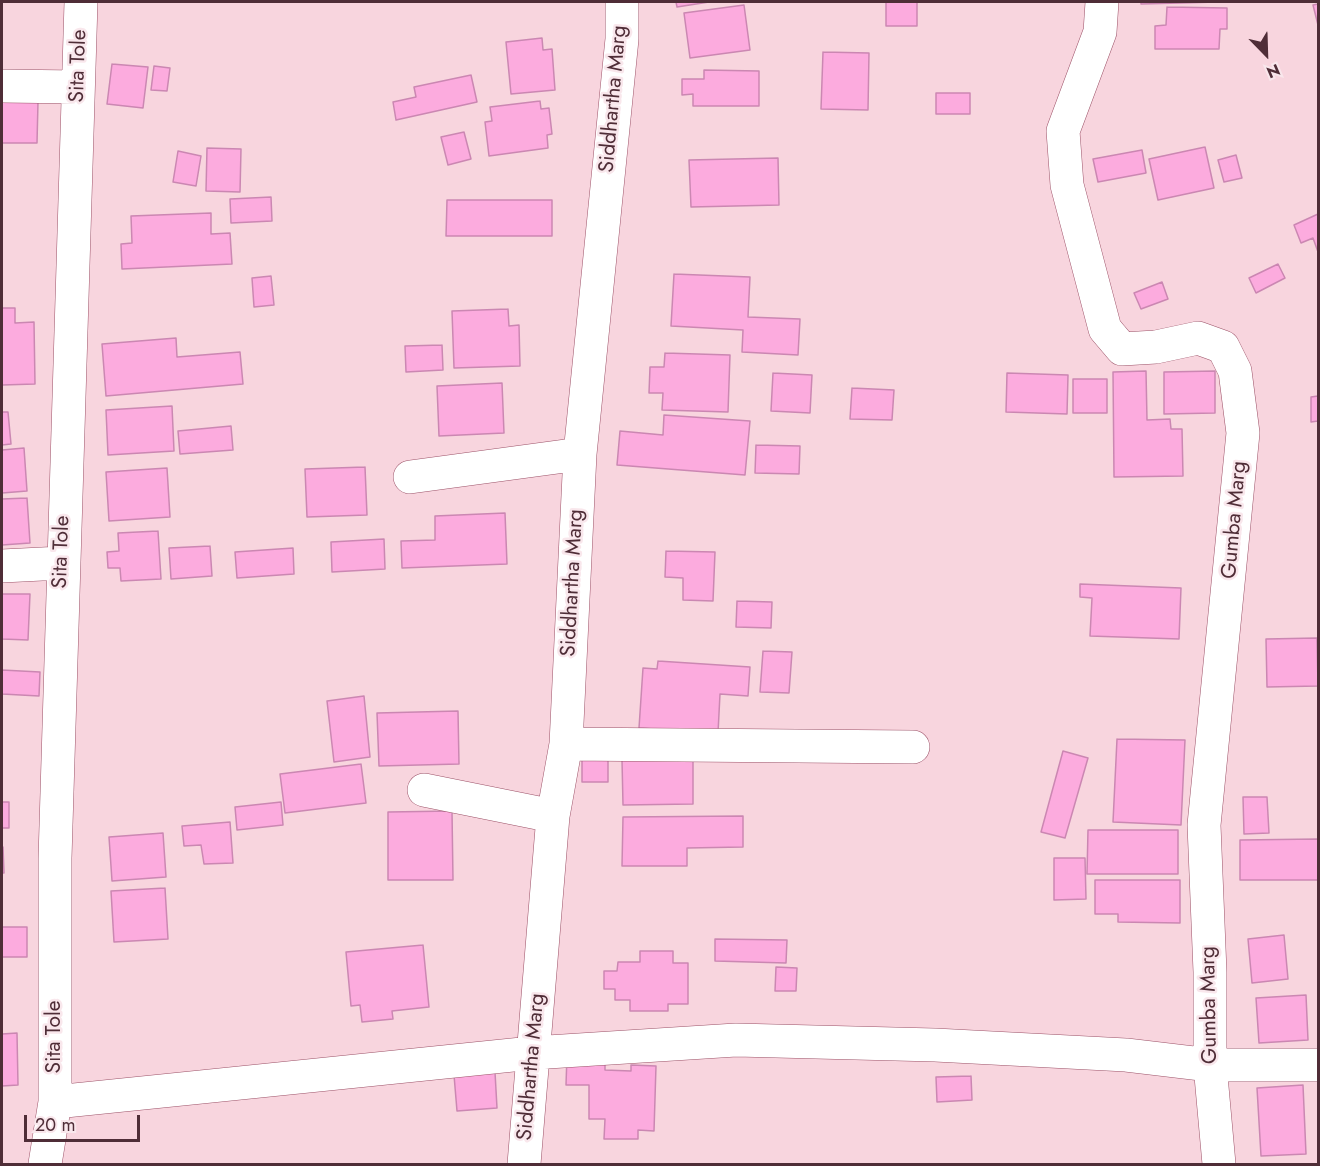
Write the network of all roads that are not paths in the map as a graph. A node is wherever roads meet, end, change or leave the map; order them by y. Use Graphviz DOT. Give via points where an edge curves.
graph roads {
  1 [pos="81,2"];
  2 [pos="622,2"];
  3 [pos="1102,2"];
  4 [pos="2,86"];
  5 [pos="78,87"];
  6 [pos="580,454"];
  7 [pos="411,477"];
  8 [pos="62,563"];
  9 [pos="2,566"];
  10 [pos="566,744"];
  11 [pos="913,747"];
  12 [pos="424,790"];
  13 [pos="552,816"];
  14 [pos="532,1053"];
  15 [pos="1210,1065"];
  16 [pos="1318,1065"];
  17 [pos="55,1102"];
  18 [pos="45,1164"];
  19 [pos="524,1164"];
  20 [pos="1219,1164"];
  1 -- 5 [label="street, Sita Tole"];
  2 -- 6 [label="street, Siddhartha Marg" via="622,39"];
  3 -- 15 [label="street, Gumba Marg" via="1100,32 1063,131 1067,185 1105,329 1122,350 1198,338 1223,347 1235,371 1243,433 1204,825"];
  4 -- 5 [label="street"];
  5 -- 8 [label="street, Sita Tole"];
  6 -- 7 [label="street"];
  6 -- 10 [label="street, Siddhartha Marg"];
  8 -- 9 [label="street"];
  8 -- 17 [label="street, Sita Tole" via="55,858"];
  10 -- 11 [label="street"];
  10 -- 13 [label="street, Siddhartha Marg"];
  12 -- 13 [label="street"];
  13 -- 14 [label="street, Siddhartha Marg"];
  14 -- 15 [label="street" via="736,1040 1126,1055"];
  14 -- 17 [label="street"];
  14 -- 19 [label="street, Siddhartha Marg"];
  15 -- 16 [label="street"];
  15 -- 20 [label="street, Gumba Marg"];
  17 -- 18 [label="street, Sita Tole"];
}
